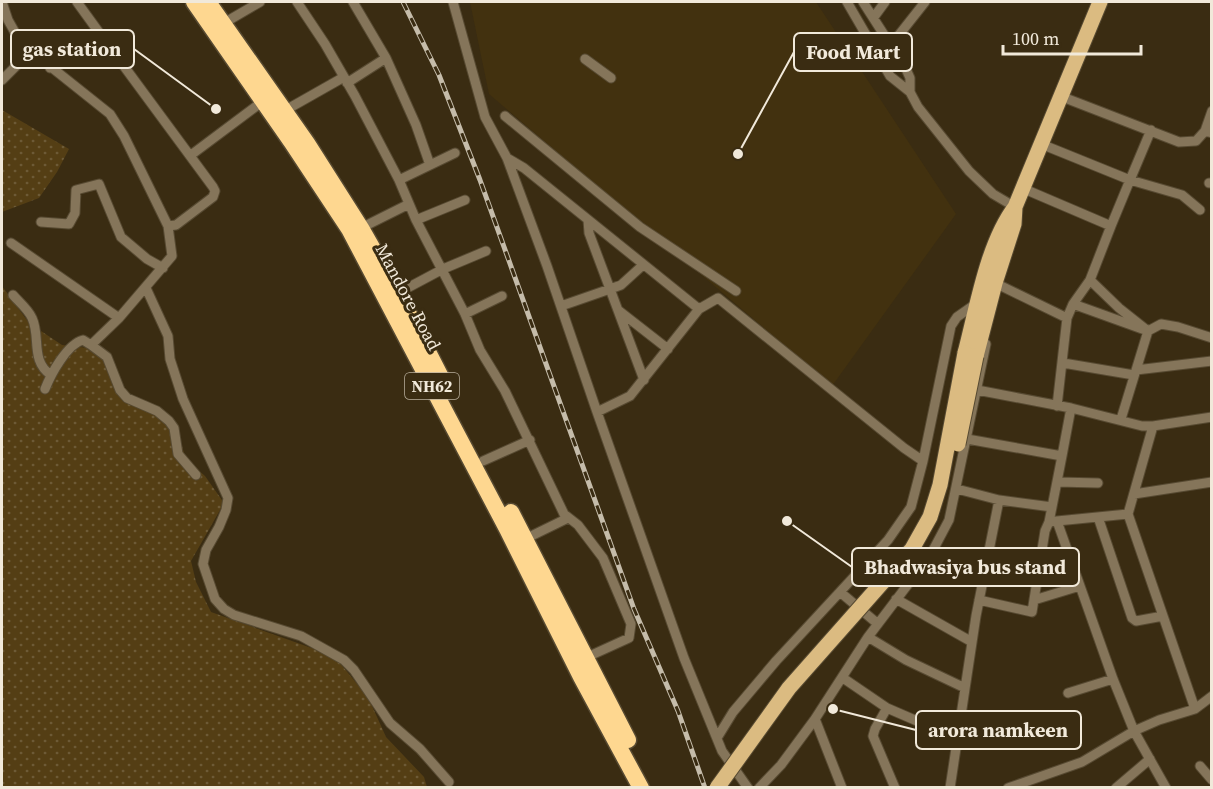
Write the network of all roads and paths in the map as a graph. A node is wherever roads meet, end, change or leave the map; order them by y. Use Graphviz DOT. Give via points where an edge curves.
graph roads {
  1 [pos="2,2"];
  2 [pos="76,2"];
  3 [pos="194,2"];
  4 [pos="208,2"];
  5 [pos="260,2"];
  6 [pos="297,2"];
  7 [pos="353,2"];
  8 [pos="453,2"];
  9 [pos="847,2"];
  10 [pos="863,2"];
  11 [pos="885,2"];
  12 [pos="925,2"];
  13 [pos="1100,2"];
  14 [pos="874,17"];
  15 [pos="5,22"];
  16 [pos="224,23"];
  17 [pos="98,31"];
  18 [pos="891,45"];
  19 [pos="31,51"];
  20 [pos="386,58"];
  21 [pos="585,59"];
  22 [pos="50,68"];
  23 [pos="611,78"];
  24 [pos="2,80"];
  25 [pos="346,80"];
  26 [pos="910,92"];
  27 [pos="1060,96"];
  28 [pos="268,98"];
  29 [pos="284,111"];
  30 [pos="1212,111"];
  31 [pos="505,116"];
  32 [pos="1151,130"];
  33 [pos="1208,132"];
  34 [pos="1041,144"];
  35 [pos="455,153"];
  36 [pos="191,155"];
  37 [pos="507,158"];
  38 [pos="430,165"];
  39 [pos="399,180"];
  40 [pos="1130,180"];
  41 [pos="1022,188"];
  42 [pos="465,200"];
  43 [pos="409,204"];
  44 [pos="1015,207"];
  45 [pos="1200,210"];
  46 [pos="416,220"];
  47 [pos="588,220"];
  48 [pos="41,222"];
  49 [pos="168,226"];
  50 [pos="1111,226"];
  51 [pos="361,228"];
  52 [pos="11,243"];
  53 [pos="486,251"];
  54 [pos="643,265"];
  55 [pos="163,268"];
  56 [pos="443,269"];
  57 [pos="1090,280"];
  58 [pos="995,283"];
  59 [pos="146,288"];
  60 [pos="610,289"];
  61 [pos="736,291"];
  62 [pos="398,293"];
  63 [pos="13,296"];
  64 [pos="502,296"];
  65 [pos="1073,304"];
  66 [pos="561,306"];
  67 [pos="982,308"];
  68 [pos="699,309"];
  69 [pos="618,310"];
  70 [pos="465,314"];
  71 [pos="119,318"];
  72 [pos="1067,318"];
  73 [pos="1148,331"];
  74 [pos="1212,338"];
  75 [pos="91,345"];
  76 [pos="668,349"];
  77 [pos="971,354"];
  78 [pos="1212,361"];
  79 [pos="1063,363"];
  80 [pos="1135,373"];
  81 [pos="51,375"];
  82 [pos="644,380"];
  83 [pos="45,389"];
  84 [pos="977,390"];
  85 [pos="1057,406"];
  86 [pos="1071,408"];
  87 [pos="597,412"];
  88 [pos="1212,417"];
  89 [pos="1121,419"];
  90 [pos="1153,426"];
  91 [pos="967,439"];
  92 [pos="530,440"];
  93 [pos="1062,456"];
  94 [pos="483,461"];
  95 [pos="923,461"];
  96 [pos="196,475"];
  97 [pos="1058,482"];
  98 [pos="1212,482"];
  99 [pos="1098,483"];
  100 [pos="957,489"];
  101 [pos="1134,494"];
  102 [pos="999,500"];
  103 [pos="1052,507"];
  104 [pos="1128,513"];
  105 [pos="1098,517"];
  106 [pos="568,518"];
  107 [pos="1053,521"];
  108 [pos="525,539"];
  109 [pos="1080,586"];
  110 [pos="840,592"];
  111 [pos="896,599"];
  112 [pos="979,600"];
  113 [pos="1034,600"];
  114 [pos="1163,616"];
  115 [pos="879,624"];
  116 [pos="868,637"];
  117 [pos="972,642"];
  118 [pos="585,658"];
  119 [pos="843,678"];
  120 [pos="1113,679"];
  121 [pos="965,688"];
  122 [pos="1068,693"];
  123 [pos="1212,696"];
  124 [pos="886,708"];
  125 [pos="1196,709"];
  126 [pos="815,719"];
  127 [pos="1134,731"];
  128 [pos="958,735"];
  129 [pos="717,738"];
  130 [pos="1150,759"];
  131 [pos="1200,766"];
  132 [pos="1212,780"];
  133 [pos="449,782"];
  134 [pos="641,788"];
  135 [pos="653,788"];
  136 [pos="717,788"];
  137 [pos="730,788"];
  138 [pos="748,788"];
  139 [pos="759,788"];
  140 [pos="842,788"];
  141 [pos="895,788"];
  142 [pos="950,788"];
  143 [pos="1008,788"];
  144 [pos="1116,788"];
  145 [pos="1166,788"];
  1 -- 15 [label="street"];
  2 -- 17 [label="street"];
  3 -- 28 [label="highway, Mandore Road / NH62"];
  4 -- 16 [label="highway, Mandore Road / NH62"];
  5 -- 16 [label="street"];
  6 -- 25 [label="street"];
  7 -- 20 [label="street"];
  8 -- 37 [label="street" via="485,117"];
  9 -- 26 [label="street" via="890,76"];
  10 -- 14 [label="street"];
  11 -- 14 [label="street"];
  12 -- 18 [label="street"];
  13 -- 27 [label="main road"];
  14 -- 18 [label="street"];
  15 -- 19 [label="street"];
  16 -- 28 [label="highway, Mandore Road / NH62"];
  17 -- 22 [label="street"];
  17 -- 36 [label="street"];
  18 -- 26 [label="street" via="910,78"];
  19 -- 22 [label="street"];
  19 -- 24 [label="street"];
  20 -- 25 [label="street"];
  20 -- 38 [label="street"];
  21 -- 23 [label="street"];
  22 -- 49 [label="street" via="110,114"];
  25 -- 29 [label="street"];
  25 -- 39 [label="street"];
  26 -- 44 [label="street" via="969,171 993,194"];
  27 -- 32 [label="street"];
  27 -- 34 [label="main road"];
  28 -- 29 [label="highway, Mandore Road / NH62"];
  28 -- 36 [label="street"];
  28 -- 134 [label="highway, Mandore Road / NH62" via="366,259"];
  29 -- 51 [label="highway, Mandore Road / NH62"];
  30 -- 33 [label="street"];
  31 -- 61 [label="street" via="640,227"];
  32 -- 33 [label="street" via="1179,142 1196,141"];
  32 -- 40 [label="street"];
  34 -- 40 [label="street"];
  34 -- 41 [label="main road"];
  35 -- 38 [label="street"];
  36 -- 49 [label="street" via="215,191 213,197 176,225"];
  37 -- 47 [label="street"];
  37 -- 66 [label="street"];
  38 -- 39 [label="street"];
  39 -- 43 [label="street"];
  40 -- 45 [label="street" via="1182,195"];
  40 -- 50 [label="street"];
  41 -- 44 [label="main road"];
  41 -- 50 [label="street"];
  42 -- 46 [label="street"];
  43 -- 46 [label="street"];
  43 -- 51 [label="street"];
  44 -- 58 [label="main road" via="1014,224"];
  44 -- 67 [label="main road" via="1003,223"];
  46 -- 56 [label="street"];
  47 -- 54 [label="street"];
  47 -- 60 [label="street"];
  48 -- 55 [label="street" via="69,224 75,213 76,190 99,184 121,237"];
  49 -- 55 [label="street" via="172,255"];
  50 -- 57 [label="street"];
  51 -- 62 [label="highway, Mandore Road / NH62"];
  52 -- 71 [label="street"];
  53 -- 56 [label="street"];
  54 -- 60 [label="street" via="621,285"];
  54 -- 68 [label="street"];
  55 -- 59 [label="street"];
  56 -- 62 [label="street"];
  56 -- 70 [label="street"];
  57 -- 65 [label="street"];
  57 -- 73 [label="street"];
  58 -- 67 [label="main road"];
  58 -- 72 [label="street"];
  59 -- 71 [label="street"];
  59 -- 133 [label="street" via="168,336 170,359 183,399 228,498 203,564 215,599 234,615 301,636 344,660 390,723"];
  60 -- 66 [label="street"];
  60 -- 69 [label="street"];
  62 -- 94 [label="highway, Mandore Road / NH62"];
  63 -- 81 [label="street" via="30,314 39,362"];
  64 -- 70 [label="street"];
  65 -- 72 [label="street"];
  65 -- 73 [label="street"];
  66 -- 87 [label="street"];
  67 -- 77 [label="main road"];
  67 -- 84 [label="street" via="987,341"];
  67 -- 95 [label="street" via="957,317 951,326"];
  68 -- 76 [label="street"];
  68 -- 95 [label="street" via="718,298"];
  69 -- 76 [label="street"];
  69 -- 82 [label="street"];
  70 -- 92 [label="street" via="480,351"];
  71 -- 75 [label="street"];
  72 -- 79 [label="street"];
  73 -- 74 [label="street" via="1161,324"];
  73 -- 80 [label="street"];
  75 -- 81 [label="street" via="83,340 73,344"];
  75 -- 96 [label="street" via="107,357 127,398 157,411 169,421 178,454"];
  76 -- 82 [label="street"];
  77 -- 136 [label="main road, bridge" via="940,485 917,541 789,688"];
  77 -- 137 [label="main road, bridge" via="950,486 933,534 920,554 797,694"];
  78 -- 80 [label="street"];
  79 -- 80 [label="street"];
  79 -- 85 [label="street"];
  80 -- 89 [label="street"];
  81 -- 83 [label="street"];
  82 -- 87 [label="street" via="630,396"];
  84 -- 85 [label="street"];
  84 -- 91 [label="street"];
  85 -- 86 [label="street"];
  86 -- 89 [label="street"];
  86 -- 93 [label="street"];
  87 -- 129 [label="street" via="684,658"];
  88 -- 90 [label="street"];
  89 -- 90 [label="street"];
  90 -- 101 [label="street"];
  91 -- 93 [label="street"];
  91 -- 100 [label="street"];
  92 -- 94 [label="street"];
  92 -- 106 [label="street"];
  93 -- 97 [label="street"];
  94 -- 108 [label="highway, Mandore Road / NH62"];
  95 -- 110 [label="street" via="911,507 888,540"];
  97 -- 99 [label="street"];
  97 -- 103 [label="street"];
  98 -- 101 [label="street"];
  100 -- 102 [label="street"];
  100 -- 111 [label="street" via="949,519 931,554"];
  101 -- 104 [label="street"];
  102 -- 103 [label="street"];
  102 -- 112 [label="street"];
  103 -- 107 [label="street"];
  104 -- 105 [label="street"];
  104 -- 114 [label="street"];
  105 -- 107 [label="street"];
  105 -- 114 [label="street" via="1132,618 1136,621"];
  106 -- 108 [label="street"];
  106 -- 118 [label="street" via="603,558 631,624 629,638"];
  107 -- 109 [label="street"];
  107 -- 113 [label="street" via="1045,531"];
  108 -- 118 [label="highway, Mandore Road / NH62"];
  109 -- 113 [label="street"];
  109 -- 120 [label="street"];
  110 -- 115 [label="street"];
  110 -- 129 [label="street" via="733,712"];
  111 -- 115 [label="street"];
  111 -- 117 [label="street"];
  112 -- 113 [label="street" via="1032,612"];
  112 -- 117 [label="street"];
  114 -- 125 [label="street"];
  115 -- 116 [label="street"];
  116 -- 119 [label="street"];
  116 -- 121 [label="street"];
  117 -- 121 [label="street"];
  118 -- 135 [label="highway, Mandore Road / NH62"];
  119 -- 124 [label="street"];
  119 -- 126 [label="street"];
  120 -- 122 [label="street"];
  120 -- 127 [label="street"];
  121 -- 128 [label="street"];
  123 -- 125 [label="street"];
  124 -- 128 [label="street"];
  124 -- 141 [label="street" via="873,736"];
  125 -- 127 [label="street"];
  126 -- 139 [label="street"];
  126 -- 140 [label="street"];
  127 -- 130 [label="street"];
  127 -- 143 [label="street" via="1082,762"];
  128 -- 142 [label="street"];
  129 -- 138 [label="street"];
  130 -- 144 [label="street"];
  130 -- 145 [label="street"];
  131 -- 132 [label="street"];
}
